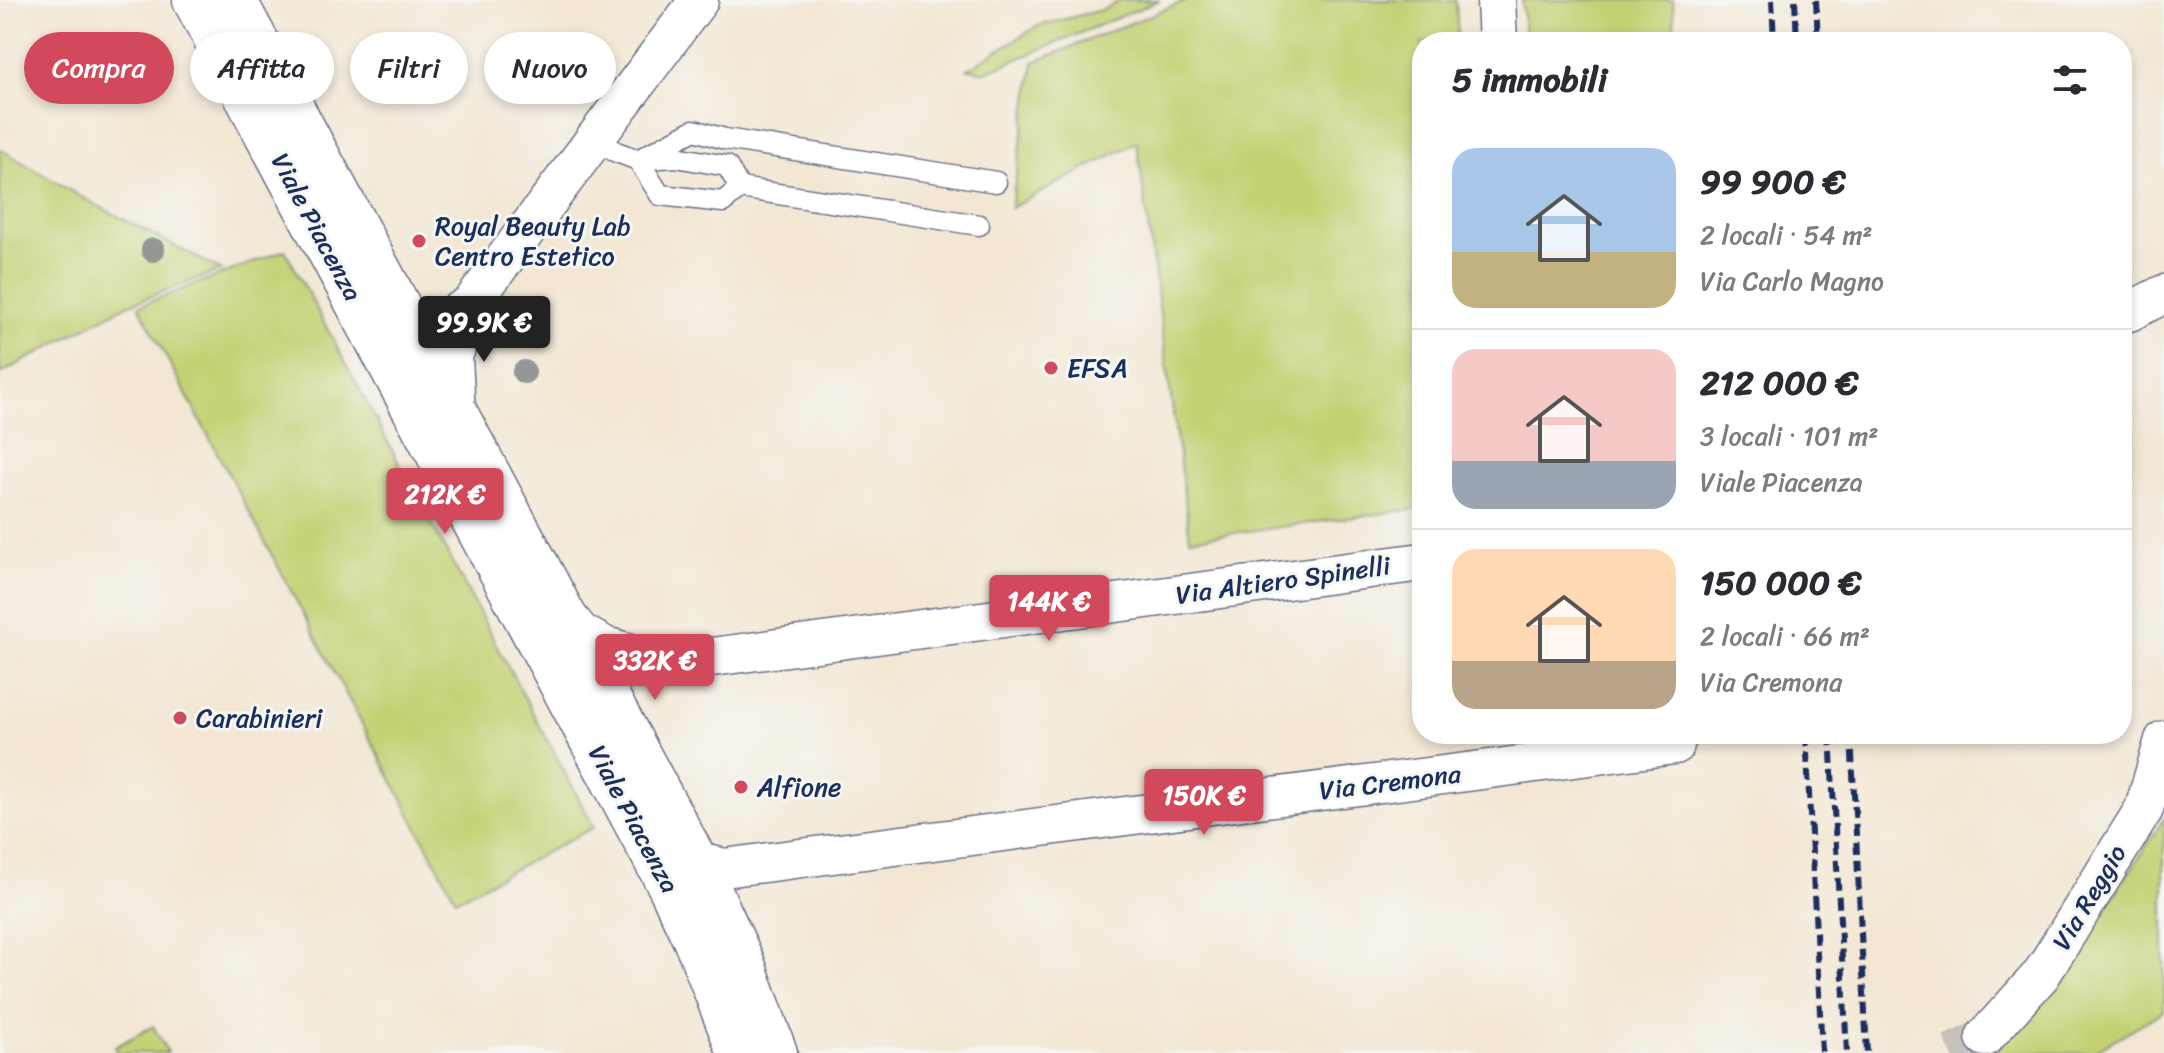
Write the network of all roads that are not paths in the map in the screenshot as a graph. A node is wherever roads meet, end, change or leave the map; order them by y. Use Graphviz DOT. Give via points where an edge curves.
graph roads {
  1 [pos="195,0"];
  2 [pos="234,0"];
  3 [pos="699,0"];
  4 [pos="1496,0"];
  5 [pos="1498,32"];
  6 [pos="596,137"];
  7 [pos="638,160"];
  8 [pos="996,182"];
  9 [pos="740,188"];
  10 [pos="979,225"];
  11 [pos="2164,294"];
  12 [pos="471,304"];
  13 [pos="2132,310"];
  14 [pos="2132,313"];
  15 [pos="404,317"];
  16 [pos="2164,325"];
  17 [pos="456,415"];
  18 [pos="1412,563"];
  19 [pos="555,600"];
  20 [pos="667,663"];
  21 [pos="626,733"];
  22 [pos="2164,740"];
  23 [pos="1675,745"];
  24 [pos="708,870"];
  25 [pos="1985,1037"];
  26 [pos="740,1053"];
  27 [pos="775,1053"];
  1 -- 26 [label="main road, Viale Piacenza" via="659,865 700,950"];
  2 -- 15 [label="main road, Viale Piacenza"];
  3 -- 6 [label="street"];
  4 -- 5 [label="street"];
  6 -- 7 [label="lane"];
  6 -- 12 [label="street"];
  7 -- 8 [label="lane" via="694,130"];
  7 -- 9 [label="lane" via="676,157 727,166"];
  7 -- 9 [label="lane" via="660,195 723,202"];
  9 -- 10 [label="lane"];
  11 -- 13 [label="street"];
  12 -- 15 [label="street" via="429,328 414,328"];
  12 -- 17 [label="street" via="453,357"];
  14 -- 16 [label="street"];
  15 -- 17 [label="main road, Viale Piacenza"];
  17 -- 19 [label="main road, Viale Piacenza"];
  18 -- 20 [label="street, Via Altiero Spinelli"];
  19 -- 20 [label="street, Via Altiero Spinelli" via="588,638"];
  19 -- 21 [label="main road, Viale Piacenza"];
  20 -- 21 [label="street, Via Altiero Spinelli" via="622,689 619,709"];
  21 -- 24 [label="main road, Viale Piacenza"];
  22 -- 25 [label="street, Via Reggio" via="2144,809 2041,975"];
  23 -- 24 [label="street, Via Cremona"];
  24 -- 27 [label="main road, Viale Piacenza"];
}
